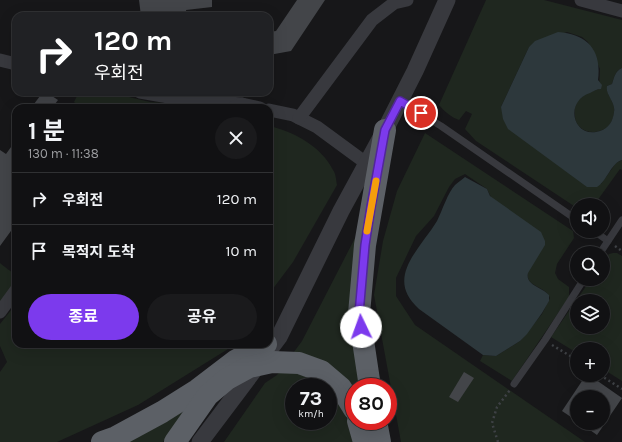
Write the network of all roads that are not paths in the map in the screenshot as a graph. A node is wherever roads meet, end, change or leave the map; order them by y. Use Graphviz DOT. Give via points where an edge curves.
graph roads {
  1 [pos="407,0"];
  2 [pos="447,0"];
  3 [pos="581,0"];
  4 [pos="622,11"];
  5 [pos="0,60"];
  6 [pos="12,63"];
  7 [pos="163,96"];
  8 [pos="400,101"];
  9 [pos="219,104"];
  10 [pos="273,111"];
  11 [pos="299,118"];
  12 [pos="385,130"];
  13 [pos="366,163"];
  14 [pos="570,215"];
  15 [pos="622,220"];
  16 [pos="604,238"];
  17 [pos="608,241"];
  18 [pos="605,246"];
  19 [pos="580,286"];
  20 [pos="12,296"];
  21 [pos="0,312"];
  22 [pos="273,337"];
  23 [pos="258,348"];
  24 [pos="266,348"];
  25 [pos="369,378"];
  26 [pos="514,384"];
  27 [pos="345,394"];
  28 [pos="361,430"];
  29 [pos="378,430"];
  30 [pos="102,442"];
  31 [pos="175,442"];
  32 [pos="200,442"];
  33 [pos="364,442"];
  34 [pos="380,442"];
  1 -- 11 [label="street" via="394,3 372,20"];
  2 -- 8 [label="street"];
  3 -- 4 [label="street"];
  5 -- 6 [label="street"];
  7 -- 9 [label="street"];
  8 -- 12 [label="street"];
  8 -- 14 [label="lane" via="441,126"];
  10 -- 11 [label="street"];
  11 -- 13 [label="street" via="317,127"];
  12 -- 13 [label="street"];
  12 -- 25 [label="highway" via="365,245 359,314"];
  13 -- 22 [label="street"];
  15 -- 17 [label="lane"];
  16 -- 17 [label="lane"];
  17 -- 18 [label="lane"];
  19 -- 26 [label="lane"];
  20 -- 21 [label="street"];
  23 -- 30 [label="highway" via="235,361 197,390 162,412"];
  24 -- 32 [label="street"];
  27 -- 31 [label="highway, bridge" via="321,371 299,363 272,362 249,367 227,379 208,395"];
  28 -- 33 [label="highway"];
  29 -- 34 [label="highway"];
}
